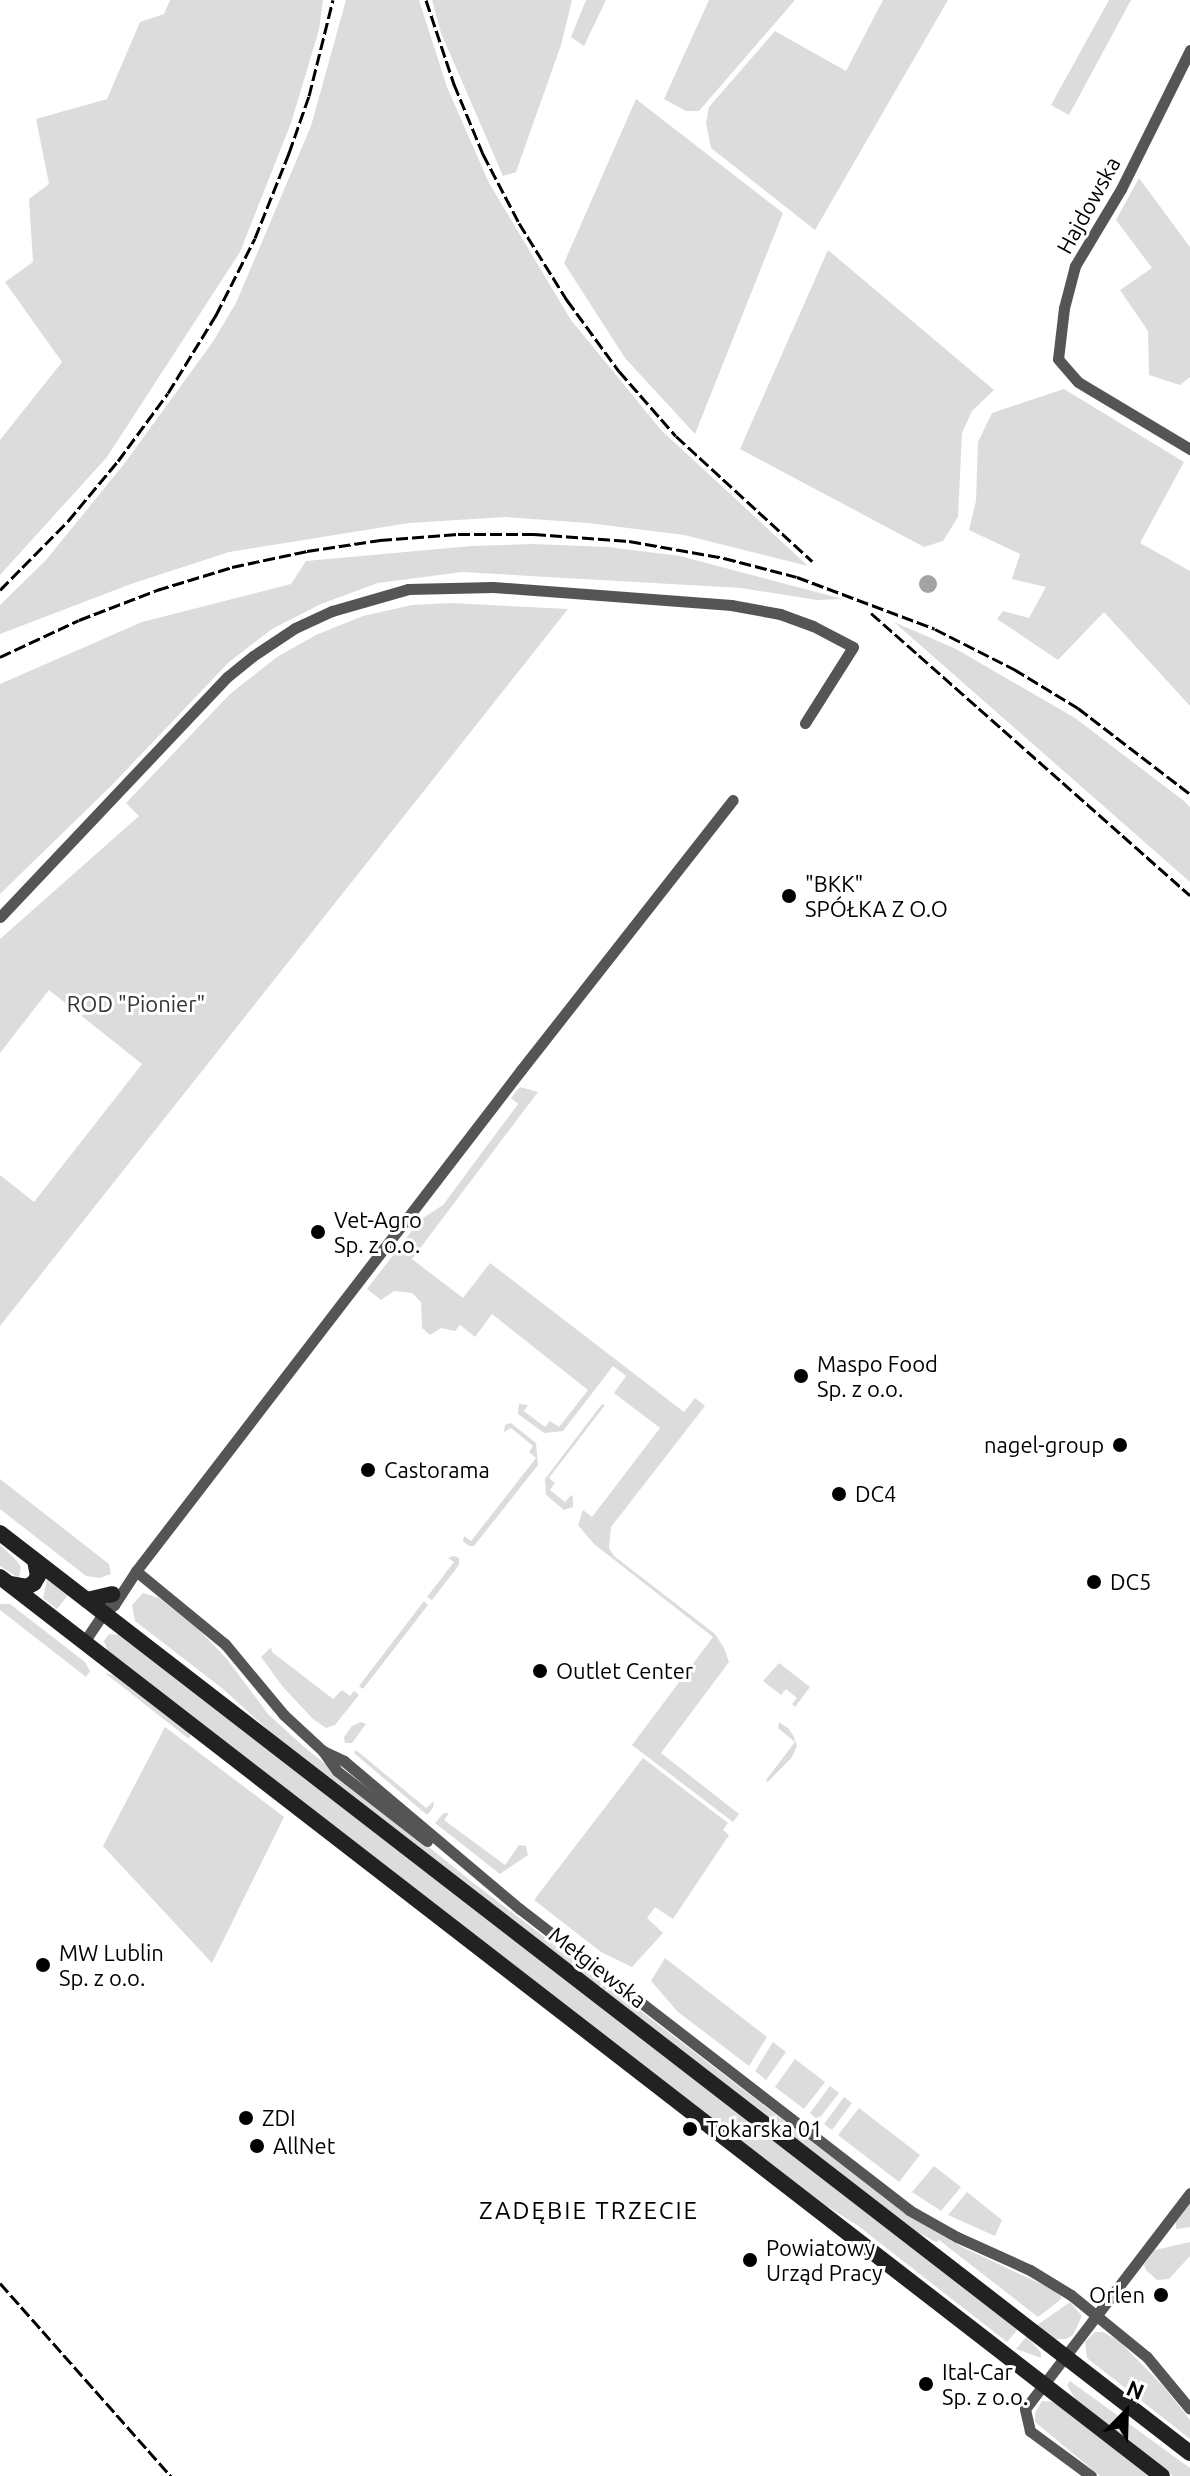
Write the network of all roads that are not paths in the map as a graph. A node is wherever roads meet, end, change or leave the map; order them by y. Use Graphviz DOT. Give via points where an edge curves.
graph roads {
  1 [pos="1190,50"];
  2 [pos="1190,449"];
  3 [pos="805,723"];
  4 [pos="733,800"];
  5 [pos="0,917"];
  6 [pos="0,1533"];
  7 [pos="35,1560"];
  8 [pos="136,1571"];
  9 [pos="4,1580"];
  10 [pos="112,1594"];
  11 [pos="87,1600"];
  12 [pos="104,1613"];
  13 [pos="84,1642"];
  14 [pos="1190,2193"];
  15 [pos="1096,2315"];
  16 [pos="1064,2357"];
  17 [pos="1043,2384"];
  18 [pos="1190,2409"];
  19 [pos="1190,2453"];
  20 [pos="1091,2476"];
  21 [pos="1162,2476"];
  1 -- 2 [label="street, Hajdowska" via="1121,189 1075,266 1058,359 1078,382"];
  3 -- 5 [label="street" via="853,647 780,614 731,605 493,587 408,589 332,611 253,656 227,677"];
  4 -- 8 [label="street"];
  6 -- 7 [label="main road, Mełgiewska"];
  7 -- 9 [label="main road" via="34,1583 27,1587"];
  7 -- 11 [label="main road, Mełgiewska"];
  8 -- 10 [label="street"];
  8 -- 12 [label="street"];
  8 -- 15 [label="street, Mełgiewska" via="225,1644 284,1715 323,1751 356,1771 520,1909 909,2210 1030,2270"];
  9 -- 13 [label="main road"];
  10 -- 11 [label="main road"];
  10 -- 12 [label="street"];
  11 -- 12 [label="main road, Mełgiewska"];
  12 -- 13 [label="street"];
  12 -- 16 [label="main road, Mełgiewska"];
  13 -- 17 [label="main road"];
  14 -- 15 [label="street"];
  15 -- 16 [label="street"];
  15 -- 18 [label="street, Mełgiewska" via="1147,2357"];
  16 -- 17 [label="street"];
  16 -- 19 [label="main road, Mełgiewska"];
  17 -- 20 [label="street" via="1025,2409 1026,2425"];
  17 -- 21 [label="main road"];
}
